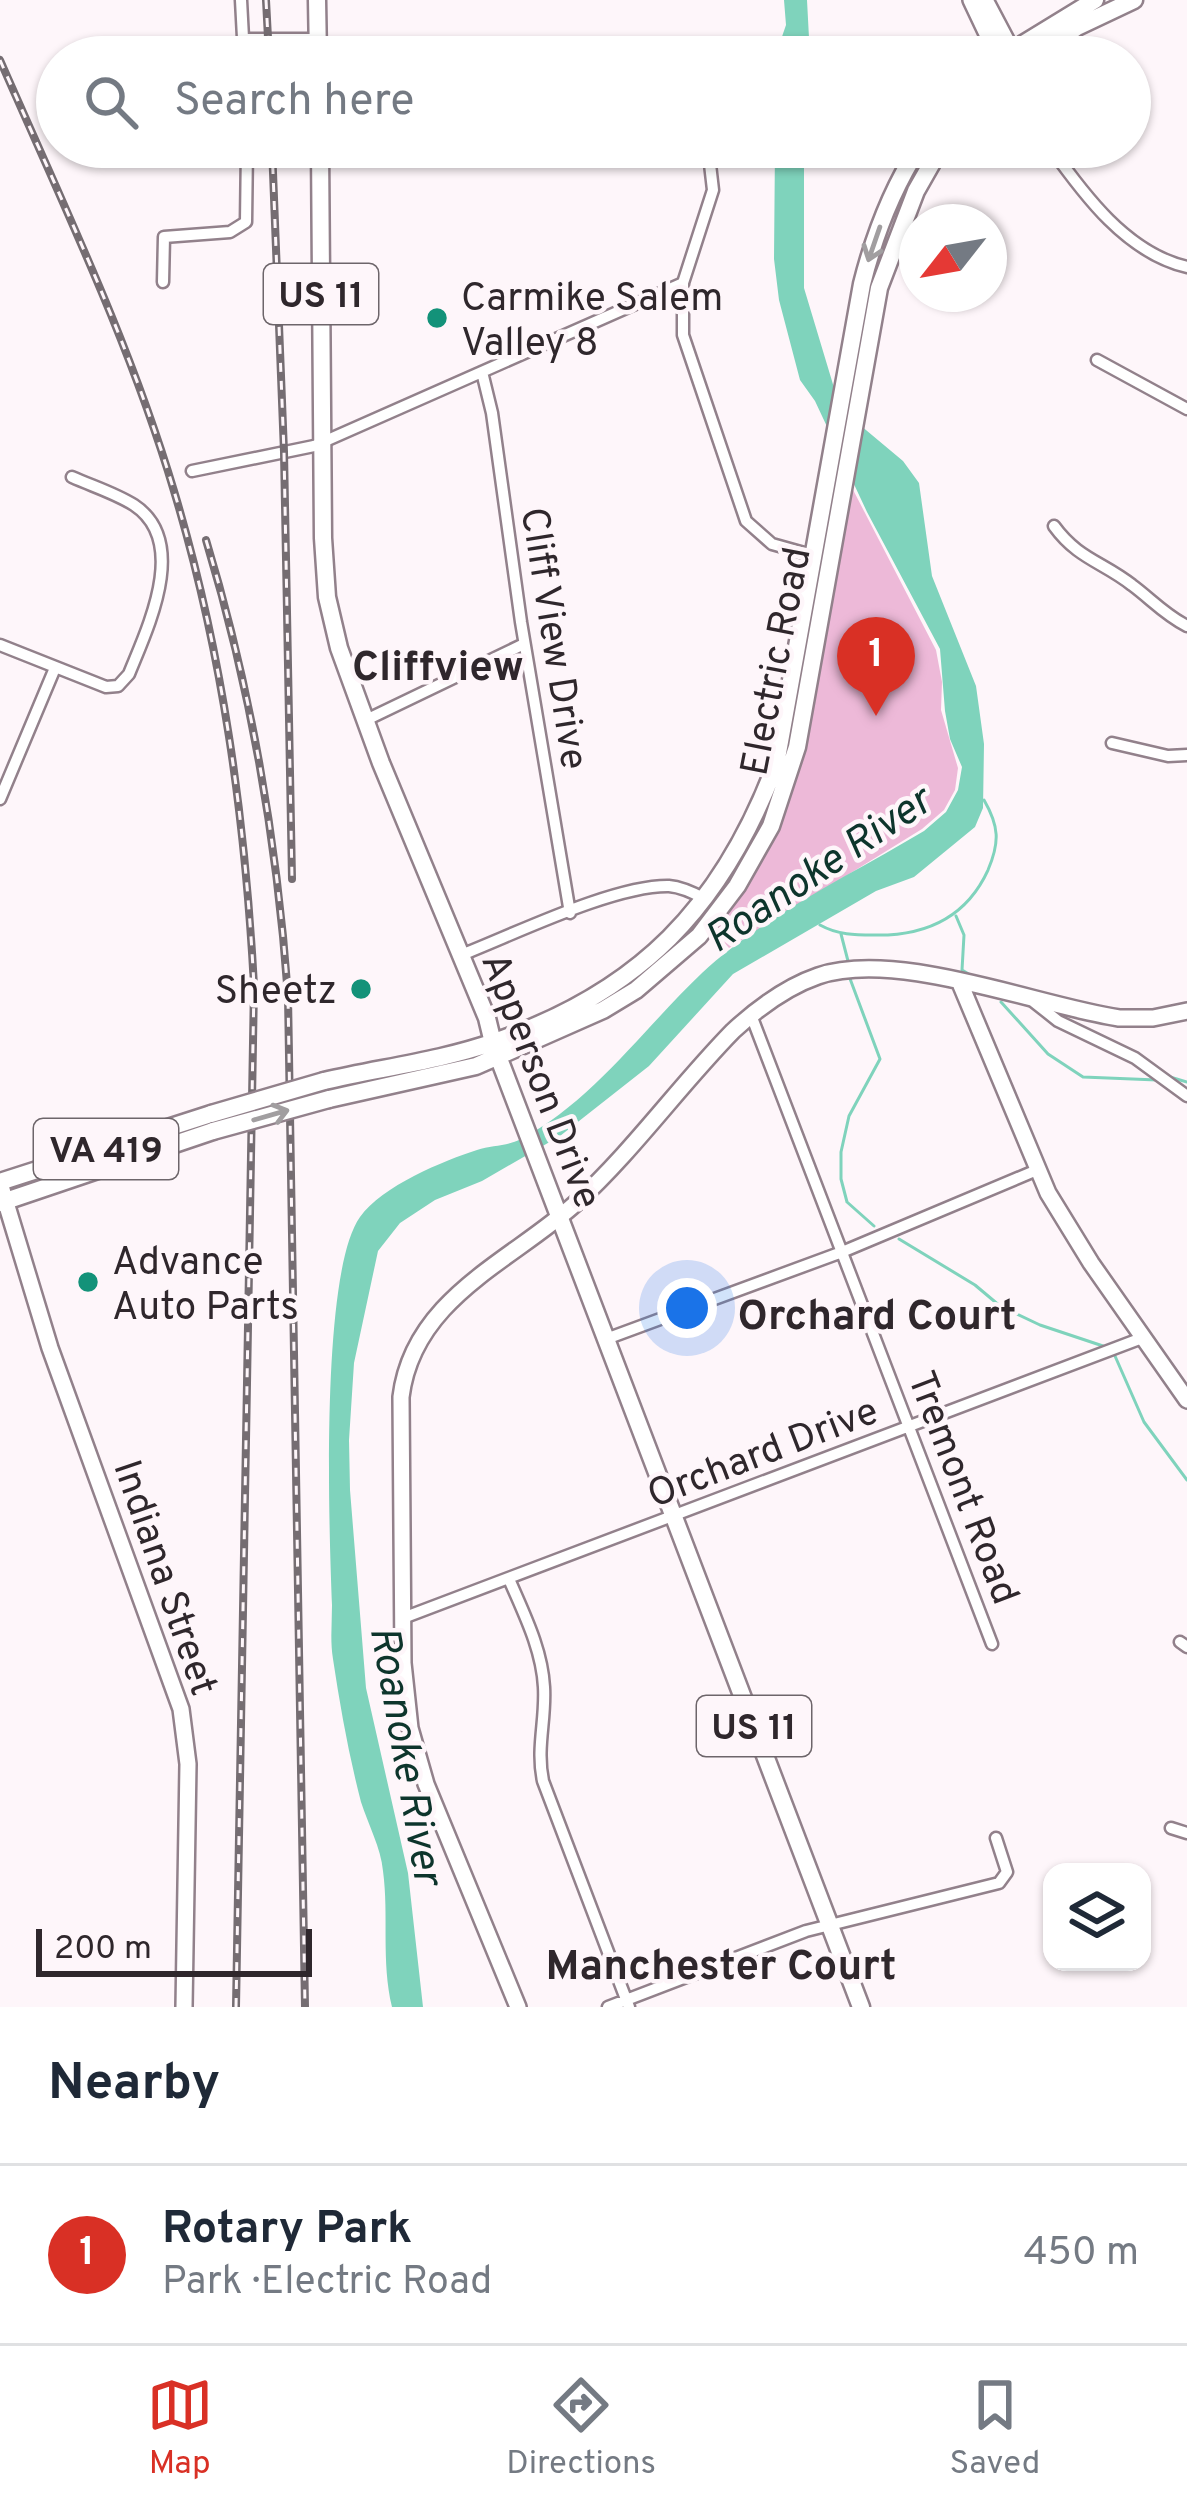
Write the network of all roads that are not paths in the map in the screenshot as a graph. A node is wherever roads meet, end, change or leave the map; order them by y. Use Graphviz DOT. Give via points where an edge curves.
graph roads {
  1 [pos="241,0"];
  2 [pos="317,0"];
  3 [pos="971,0"];
  4 [pos="985,0"];
  5 [pos="1095,0"];
  6 [pos="1134,0"];
  7 [pos="244,36"];
  8 [pos="318,36"];
  9 [pos="994,36"];
  10 [pos="999,36"];
  11 [pos="1037,36"];
  12 [pos="1064,36"];
  13 [pos="247,168"];
  14 [pos="320,168"];
  15 [pos="711,168"];
  16 [pos="906,168"];
  17 [pos="930,168"];
  18 [pos="1068,168"];
  19 [pos="1187,267"];
  20 [pos="164,282"];
  21 [pos="683,283"];
  22 [pos="858,348"];
  23 [pos="1097,360"];
  24 [pos="482,372"];
  25 [pos="1187,409"];
  26 [pos="322,442"];
  27 [pos="192,471"];
  28 [pos="72,477"];
  29 [pos="830,512"];
  30 [pos="1054,526"];
  31 [pos="810,555"];
  32 [pos="830,560"];
  33 [pos="1187,626"];
  34 [pos="524,644"];
  35 [pos="0,645"];
  36 [pos="55,668"];
  37 [pos="365,720"];
  38 [pos="1112,743"];
  39 [pos="1187,755"];
  40 [pos="0,799"];
  41 [pos="705,898"];
  42 [pos="570,913"];
  43 [pos="461,955"];
  44 [pos="960,983"];
  45 [pos="1032,1000"];
  46 [pos="1187,1011"];
  47 [pos="751,1015"];
  48 [pos="495,1050"];
  49 [pos="1187,1096"];
  50 [pos="1037,1170"];
  51 [pos="2,1192"];
  52 [pos="559,1216"];
  53 [pos="842,1252"];
  54 [pos="1142,1338"];
  55 [pos="606,1339"];
  56 [pos="1187,1400"];
  57 [pos="910,1426"];
  58 [pos="674,1517"];
  59 [pos="509,1580"];
  60 [pos="403,1618"];
  61 [pos="992,1645"];
  62 [pos="1171,1828"];
  63 [pos="1187,1833"];
  64 [pos="996,1838"];
  65 [pos="830,1924"];
  66 [pos="627,2004"];
  67 [pos="184,2007"];
  68 [pos="518,2007"];
  69 [pos="608,2007"];
  70 [pos="861,2007"];
  1 -- 7 [label="street"];
  2 -- 8 [label="main road"];
  3 -- 9 [label="street"];
  4 -- 10 [label="street"];
  5 -- 11 [label="main road"];
  6 -- 12 [label="main road"];
  13 -- 20 [label="street" via="246,222 230,232 164,237"];
  14 -- 26 [label="main road, Apperson Drive / US 11"];
  15 -- 21 [label="street" via="711,203"];
  16 -- 22 [label="main road, Electric Road / VA 419, one-way" via="877,234"];
  17 -- 22 [label="main road, Electric Road / VA 419" via="894,241"];
  18 -- 19 [label="street" via="1116,226 1155,256"];
  21 -- 24 [label="street"];
  21 -- 31 [label="street" via="683,335 746,521 772,544"];
  22 -- 29 [label="main road, Electric Road / VA 419"];
  23 -- 25 [label="street"];
  24 -- 26 [label="street"];
  24 -- 34 [label="street, Cliff View Drive"];
  26 -- 27 [label="street"];
  26 -- 37 [label="main road, Apperson Drive / US 11" via="327,596"];
  28 -- 36 [label="street" via="145,516 163,586 123,683 106,687"];
  29 -- 31 [label="main road, Electric Road / VA 419"];
  29 -- 32 [label="main road, Electric Road / VA 419"];
  30 -- 33 [label="street" via="1087,560"];
  31 -- 32 [label="street"];
  31 -- 41 [label="main road, Electric Road / VA 419" via="776,764 736,856"];
  32 -- 48 [label="main road, Electric Road / VA 419" via="794,759 771,826 737,886 699,936 636,990 558,1033"];
  34 -- 37 [label="street"];
  34 -- 42 [label="street, Cliff View Drive"];
  35 -- 36 [label="street"];
  36 -- 40 [label="street"];
  37 -- 43 [label="main road, Apperson Drive / US 11"];
  38 -- 39 [label="street"];
  41 -- 42 [label="street" via="667,886"];
  41 -- 48 [label="main road, Electric Road / VA 419" via="627,976"];
  42 -- 43 [label="street"];
  43 -- 48 [label="main road, Apperson Drive / US 11"];
  44 -- 45 [label="street"];
  44 -- 47 [label="street" via="852,968 800,983"];
  44 -- 50 [label="street"];
  45 -- 46 [label="street" via="1119,1018"];
  45 -- 49 [label="street"];
  47 -- 52 [label="street"];
  47 -- 53 [label="street, Tremont Road"];
  48 -- 51 [label="main road, Electric Road / VA 419, bridge" via="212,1123"];
  48 -- 52 [label="main road, Apperson Drive / US 11"];
  50 -- 53 [label="street"];
  50 -- 54 [label="street"];
  51 -- 67 [label="street, Indiana Street" via="181,1709 188,1764"];
  52 -- 55 [label="main road, Apperson Drive / US 11"];
  52 -- 60 [label="street" via="459,1293 406,1369"];
  53 -- 55 [label="street"];
  53 -- 57 [label="street, Tremont Road"];
  54 -- 56 [label="street"];
  54 -- 57 [label="street, Orchard Drive"];
  55 -- 58 [label="main road, Apperson Drive / US 11"];
  57 -- 58 [label="street, Orchard Drive"];
  57 -- 61 [label="street, Tremont Road"];
  58 -- 59 [label="street, Orchard Drive"];
  58 -- 65 [label="main road, Apperson Drive / US 11"];
  59 -- 60 [label="street, Orchard Drive"];
  59 -- 66 [label="street" via="541,1661 543,1780"];
  60 -- 68 [label="street" via="417,1756"];
  62 -- 63 [label="street"];
  64 -- 65 [label="street" via="1006,1872 999,1883"];
  65 -- 66 [label="street"];
  65 -- 70 [label="main road, Apperson Drive / US 11"];
  66 -- 69 [label="street"];
}
